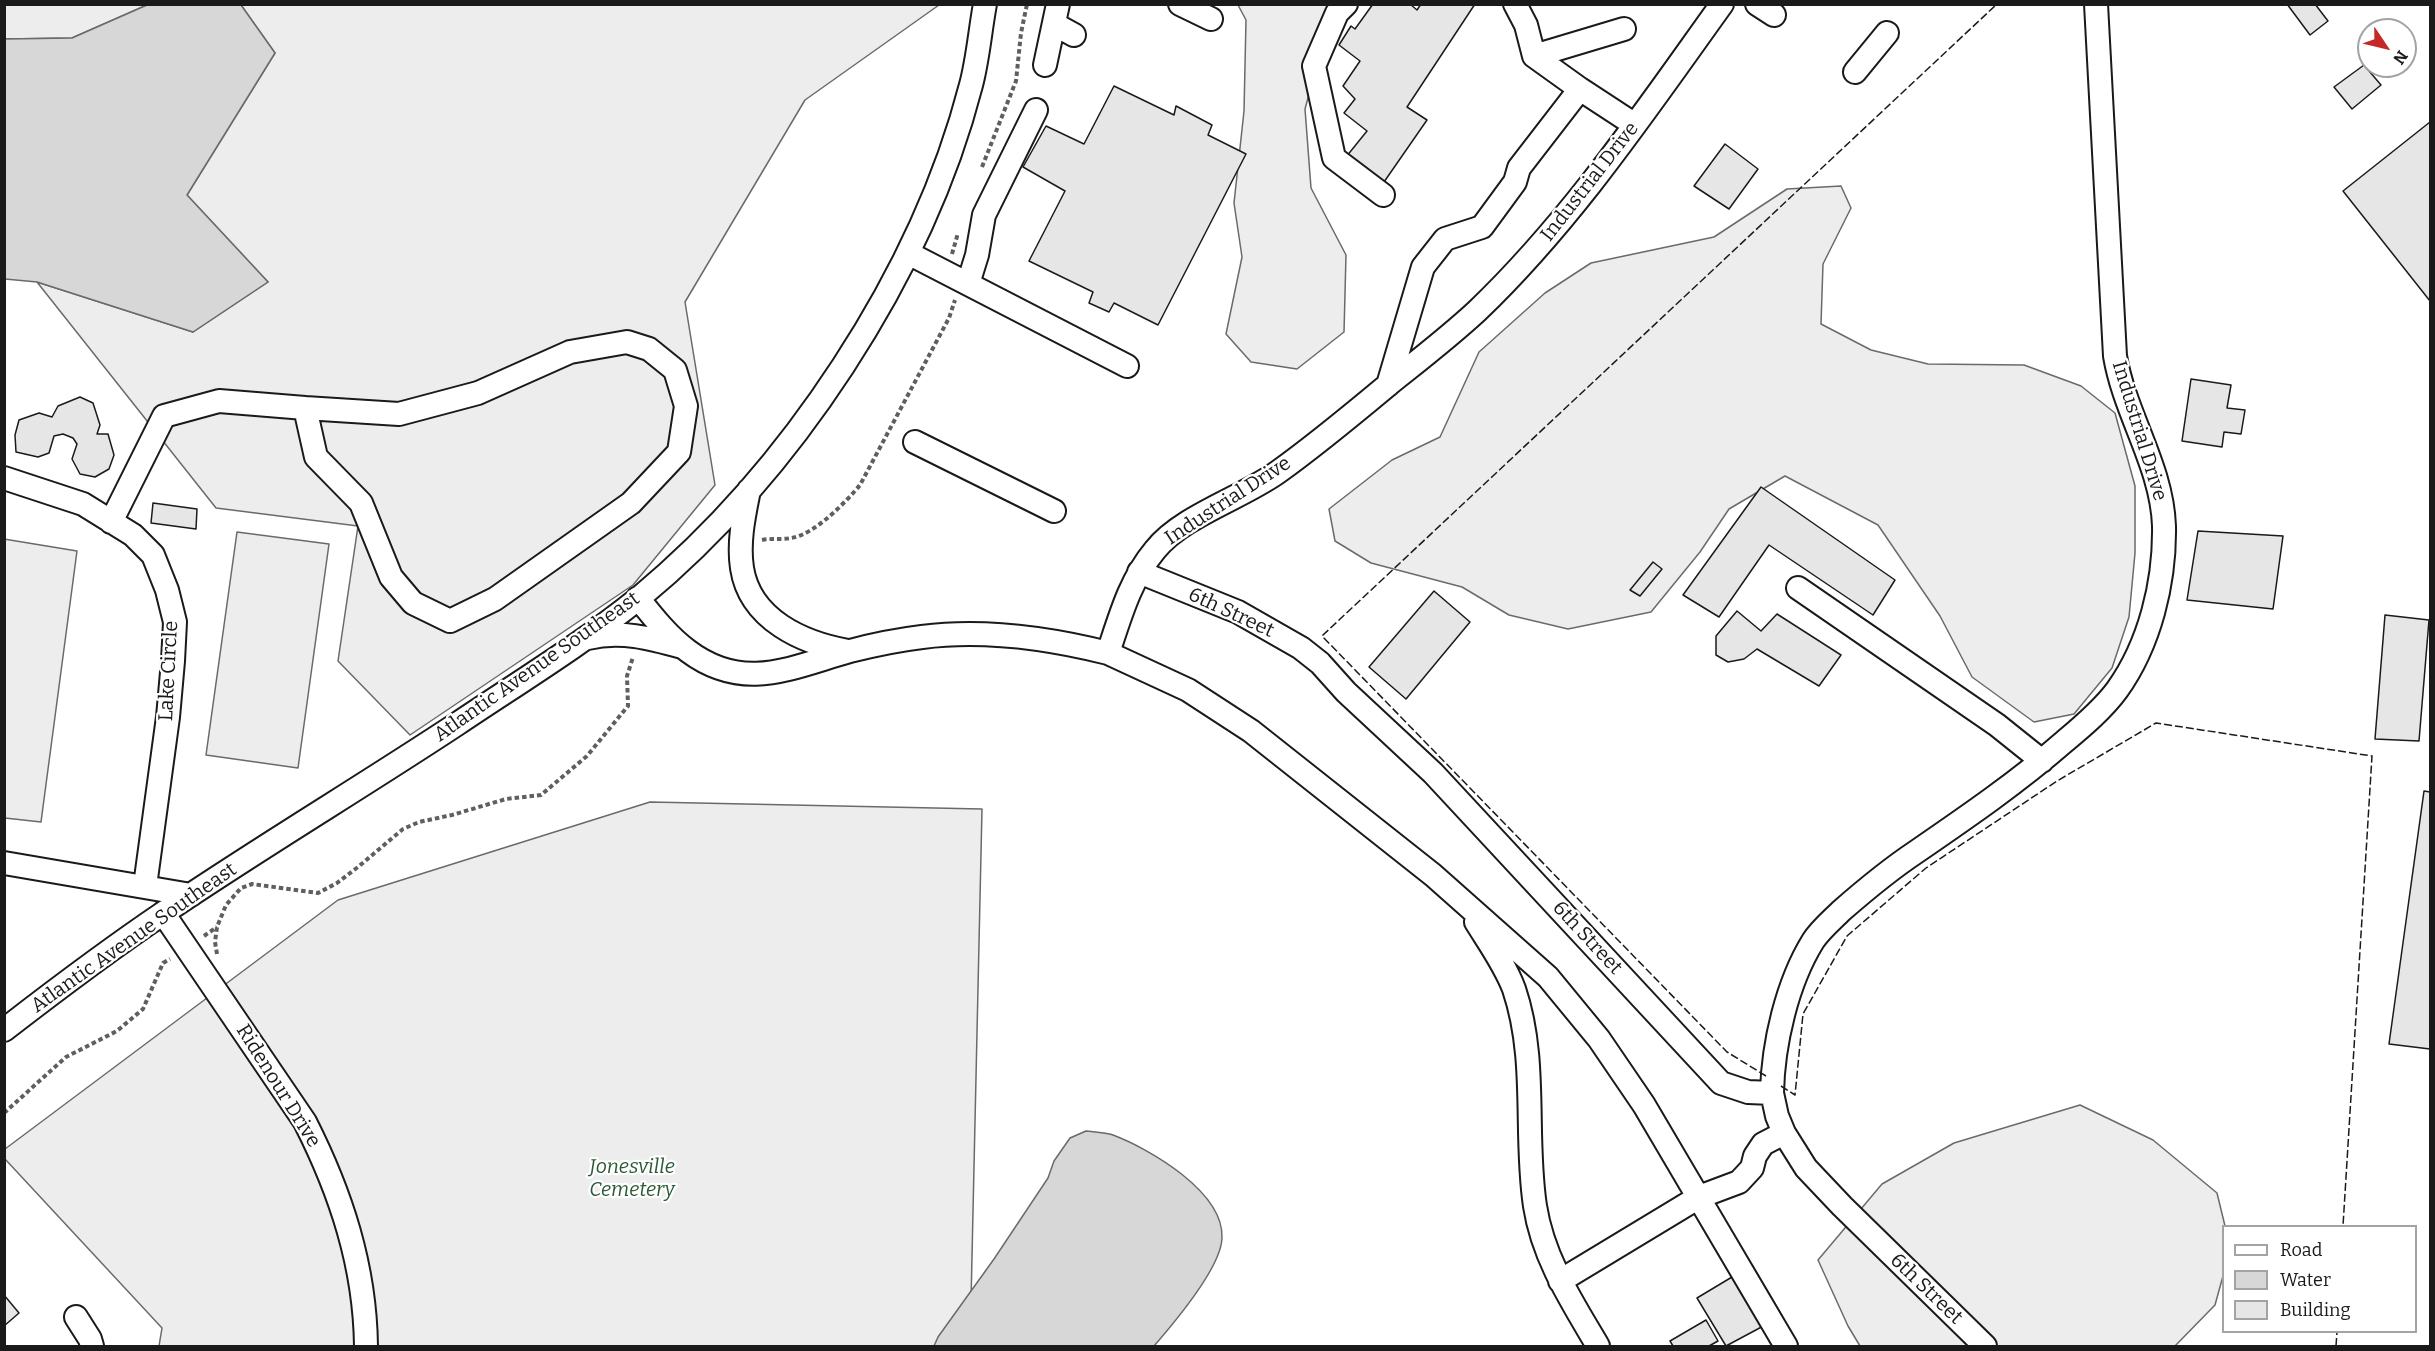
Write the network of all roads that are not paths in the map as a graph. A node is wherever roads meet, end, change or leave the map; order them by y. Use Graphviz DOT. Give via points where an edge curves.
graph roads {
  1 [pos="985,4"];
  2 [pos="1180,4"];
  3 [pos="1346,4"];
  4 [pos="1515,4"];
  5 [pos="1722,4"];
  6 [pos="2096,4"];
  7 [pos="1056,14"];
  8 [pos="1211,19"];
  9 [pos="1624,29"];
  10 [pos="1887,33"];
  11 [pos="1074,35"];
  12 [pos="1534,56"];
  13 [pos="1045,65"];
  14 [pos="1855,72"];
  15 [pos="1580,89"];
  16 [pos="1036,110"];
  17 [pos="1635,125"];
  18 [pos="1383,195"];
  19 [pos="908,254"];
  20 [pos="962,280"];
  21 [pos="1127,366"];
  22 [pos="1388,385"];
  23 [pos="304,408"];
  24 [pos="915,442"];
  25 [pos="4,478"];
  26 [pos="749,490"];
  27 [pos="1054,511"];
  28 [pos="111,522"];
  29 [pos="1138,572"];
  30 [pos="1798,588"];
  31 [pos="638,598"];
  32 [pos="583,639"];
  33 [pos="684,647"];
  34 [pos="848,651"];
  35 [pos="1108,653"];
  36 [pos="2042,761"];
  37 [pos="4,863"];
  38 [pos="145,886"];
  39 [pos="191,894"];
  40 [pos="1464,903"];
  41 [pos="163,913"];
  42 [pos="4,1030"];
  43 [pos="1772,1093"];
  44 [pos="1784,1133"];
  45 [pos="1699,1197"];
  46 [pos="1560,1281"];
  47 [pos="76,1317"];
  48 [pos="93,1347"];
  49 [pos="366,1347"];
  50 [pos="1598,1347"];
  51 [pos="1786,1347"];
  52 [pos="1986,1347"];
  1 -- 19 [label="street, Atlantic Avenue Southeast" via="972,83 943,172"];
  2 -- 8 [label="street"];
  3 -- 18 [label="street" via="1337,13 1314,66 1334,158"];
  4 -- 12 [label="street" via="1526,25"];
  5 -- 17 [label="street, Industrial Drive"];
  6 -- 36 [label="street, Industrial Drive" via="2115,356 2123,390 2159,490 2164,526 2162,556 2159,586 2139,652 2116,690"];
  7 -- 11 [label="street"];
  7 -- 13 [label="street"];
  9 -- 12 [label="street"];
  10 -- 14 [label="street"];
  12 -- 15 [label="street"];
  15 -- 17 [label="street"];
  15 -- 22 [label="street" via="1519,168 1515,182 1482,227 1445,240 1423,267"];
  16 -- 20 [label="street" via="984,215 977,255"];
  17 -- 22 [label="street, Industrial Drive" via="1532,256 1475,313"];
  19 -- 20 [label="street"];
  19 -- 26 [label="street, Atlantic Avenue Southeast" via="819,400"];
  20 -- 21 [label="street"];
  22 -- 29 [label="street, Industrial Drive" via="1277,473 1178,529 1156,548"];
  23 -- 23 [label="street" via="316,457 361,503 391,577 413,603 450,621 495,599 631,503 679,452 686,406 675,370 649,349 627,342 570,352 478,393 399,414"];
  23 -- 28 [label="street" via="219,401 164,416"];
  24 -- 27 [label="street"];
  25 -- 28 [label="street, Lake Circle" via="83,504"];
  26 -- 31 [label="street, Atlantic Avenue Southeast"];
  26 -- 34 [label="street" via="741,545 745,581 764,611 790,633 828,648"];
  28 -- 38 [label="street, Lake Circle" via="153,555 175,622 168,717"];
  29 -- 35 [label="street, Industrial Drive"];
  29 -- 43 [label="street, 6th Street" via="1238,612 1320,663 1433,773 1721,1083 1748,1092"];
  30 -- 36 [label="street" via="1998,725"];
  31 -- 32 [label="street, Atlantic Avenue Southeast"];
  31 -- 33 [label="street"];
  32 -- 33 [label="street" via="617,634"];
  32 -- 39 [label="street, Atlantic Avenue Southeast"];
  33 -- 34 [label="street" via="723,669 767,674"];
  34 -- 35 [label="street" via="923,636 986,634"];
  35 -- 40 [label="street" via="1188,690 1229,716"];
  36 -- 43 [label="street, Industrial Drive" via="1880,876 1813,940 1781,1023"];
  37 -- 38 [label="street"];
  38 -- 39 [label="street"];
  39 -- 41 [label="street, Atlantic Avenue Southeast"];
  40 -- 45 [label="street" via="1548,977 1572,1004 1644,1105"];
  40 -- 46 [label="street" via="1501,962 1521,1014 1528,1049 1535,1208 1546,1252"];
  41 -- 42 [label="street, Atlantic Avenue Southeast"];
  41 -- 49 [label="street, Ridenour Drive" via="305,1122 323,1159 353,1241 361,1281"];
  43 -- 44 [label="street, 6th Street"];
  44 -- 45 [label="street" via="1763,1144 1752,1168 1740,1182"];
  44 -- 52 [label="street, 6th Street" via="1806,1168"];
  45 -- 46 [label="street"];
  45 -- 51 [label="street"];
  46 -- 50 [label="street"];
  47 -- 48 [label="street"];
}
